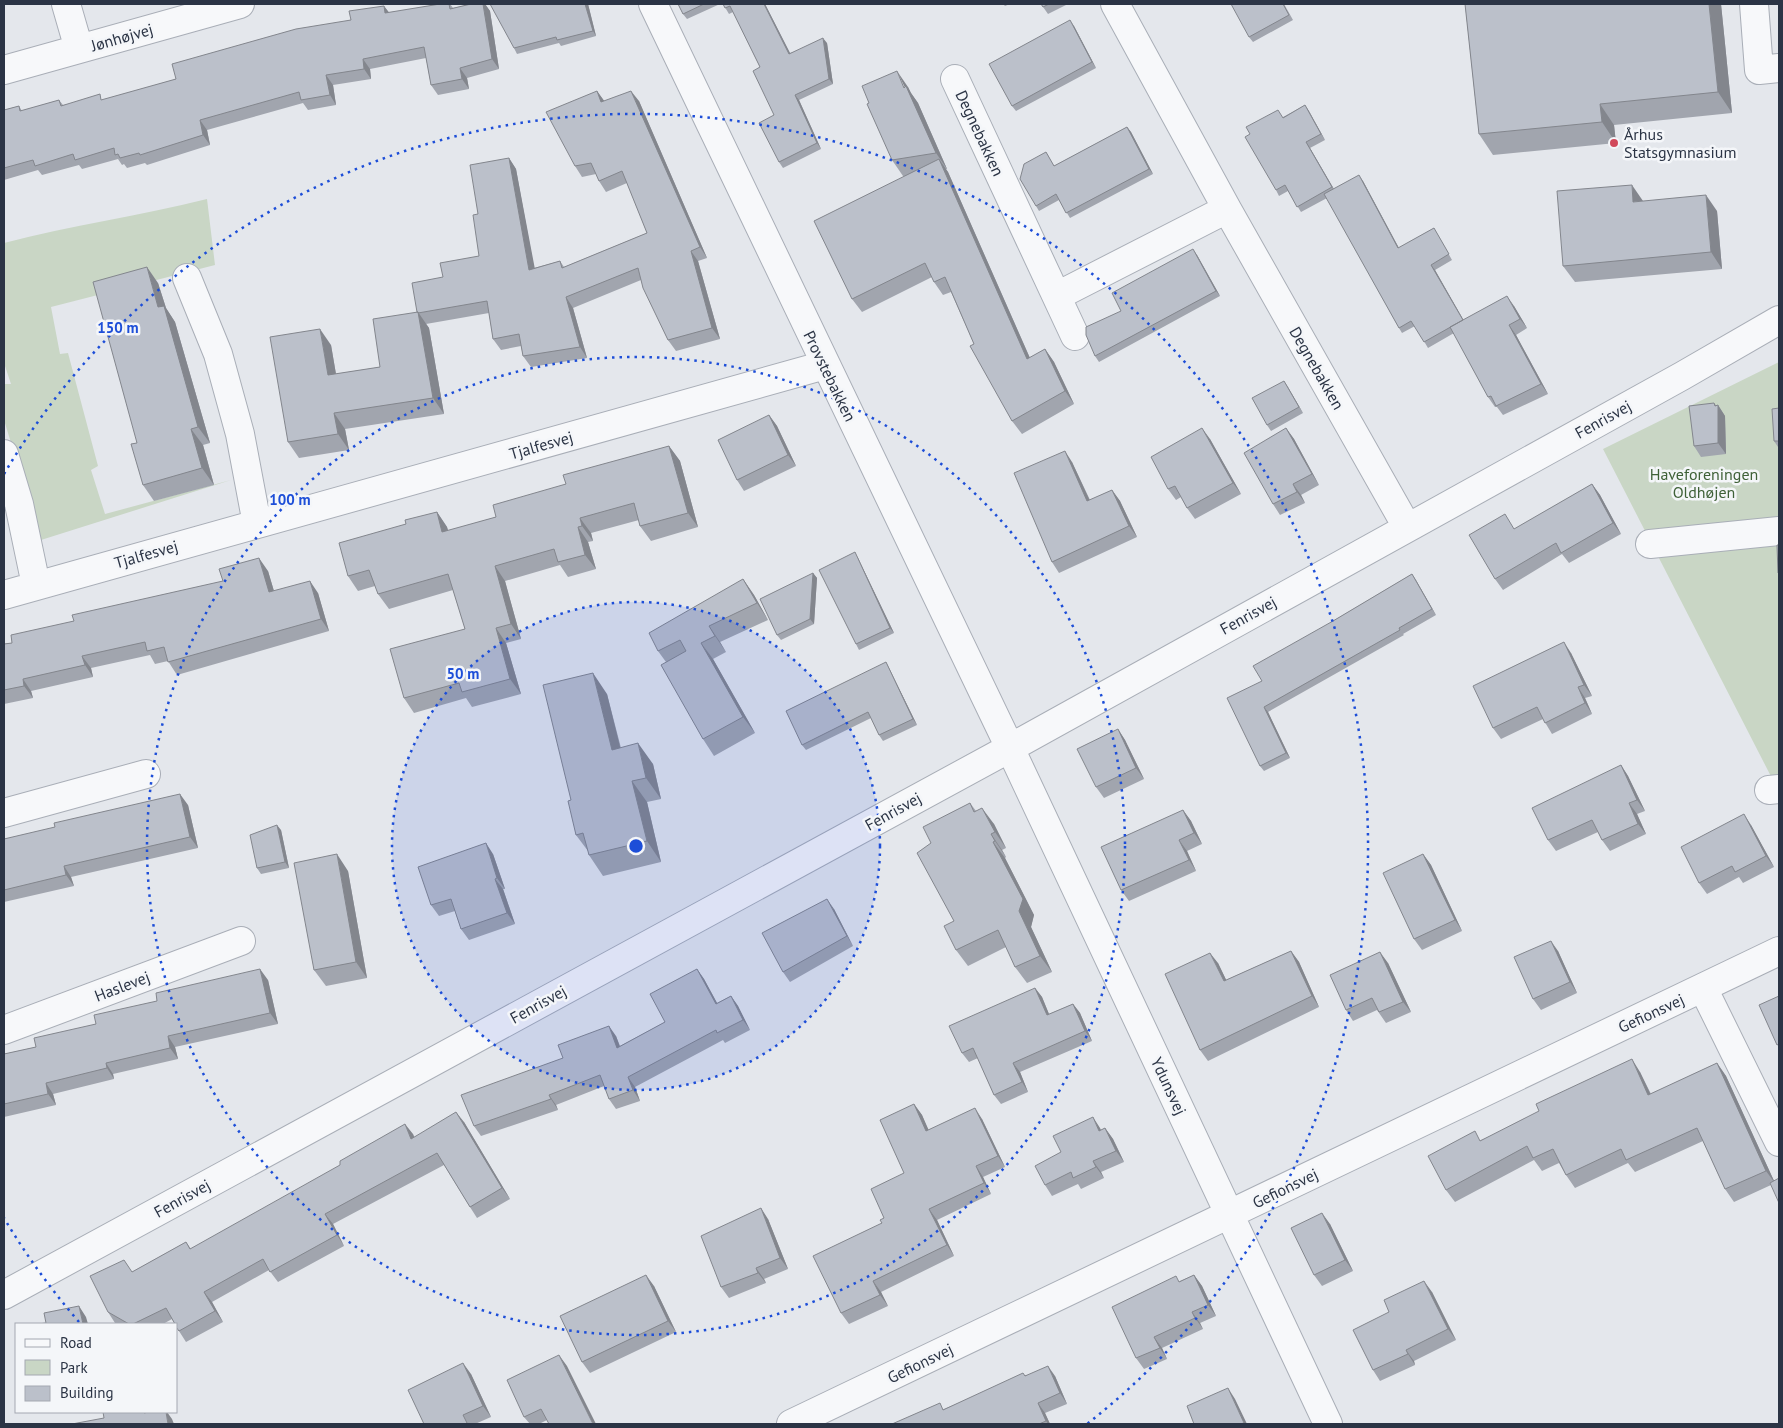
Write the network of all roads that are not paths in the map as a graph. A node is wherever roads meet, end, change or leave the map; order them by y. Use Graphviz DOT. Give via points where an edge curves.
graph roads {
  1 [pos="66,4"];
  2 [pos="240,4"];
  3 [pos="653,4"];
  4 [pos="1115,4"];
  5 [pos="1754,4"];
  6 [pos="79,49"];
  7 [pos="1779,68"];
  8 [pos="4,70"];
  9 [pos="955,79"];
  10 [pos="1227,209"];
  11 [pos="187,278"];
  12 [pos="1057,296"];
  13 [pos="1779,320"];
  14 [pos="1075,336"];
  15 [pos="825,365"];
  16 [pos="4,454"];
  17 [pos="257,524"];
  18 [pos="1407,527"];
  19 [pos="1779,531"];
  20 [pos="1650,544"];
  21 [pos="36,585"];
  22 [pos="4,595"];
  23 [pos="1010,748"];
  24 [pos="146,774"];
  25 [pos="4,813"];
  26 [pos="241,941"];
  27 [pos="1779,951"];
  28 [pos="1703,988"];
  29 [pos="4,1030"];
  30 [pos="1779,1142"];
  31 [pos="1230,1214"];
  32 [pos="4,1295"];
  33 [pos="792,1424"];
  34 [pos="1328,1424"];
  1 -- 6 [label="street"];
  2 -- 6 [label="street, Jønhøjvej"];
  3 -- 15 [label="street, Provstebakken"];
  4 -- 10 [label="street, Degnebakken"];
  5 -- 7 [label="street" via="1759,70"];
  6 -- 8 [label="street, Jønhøjvej"];
  9 -- 12 [label="street, Degnebakken"];
  10 -- 12 [label="street"];
  10 -- 18 [label="street, Degnebakken"];
  11 -- 17 [label="street" via="218,354 240,434"];
  12 -- 14 [label="street, Degnebakken"];
  13 -- 18 [label="street, Fenrisvej"];
  15 -- 17 [label="street, Tjalfesvej"];
  15 -- 23 [label="street, Provstebakken"];
  16 -- 21 [label="street" via="19,504"];
  17 -- 21 [label="street, Tjalfesvej"];
  18 -- 23 [label="street, Fenrisvej"];
  19 -- 20 [label="street"];
  21 -- 22 [label="street, Tjalfesvej"];
  23 -- 31 [label="street, Ydunsvej"];
  23 -- 32 [label="street, Fenrisvej"];
  24 -- 25 [label="street"];
  26 -- 29 [label="street, Haslevej"];
  27 -- 28 [label="street, Gefionsvej"];
  28 -- 30 [label="street"];
  28 -- 31 [label="street, Gefionsvej"];
  31 -- 33 [label="street, Gefionsvej"];
  31 -- 34 [label="street, Ydunsvej"];
}
